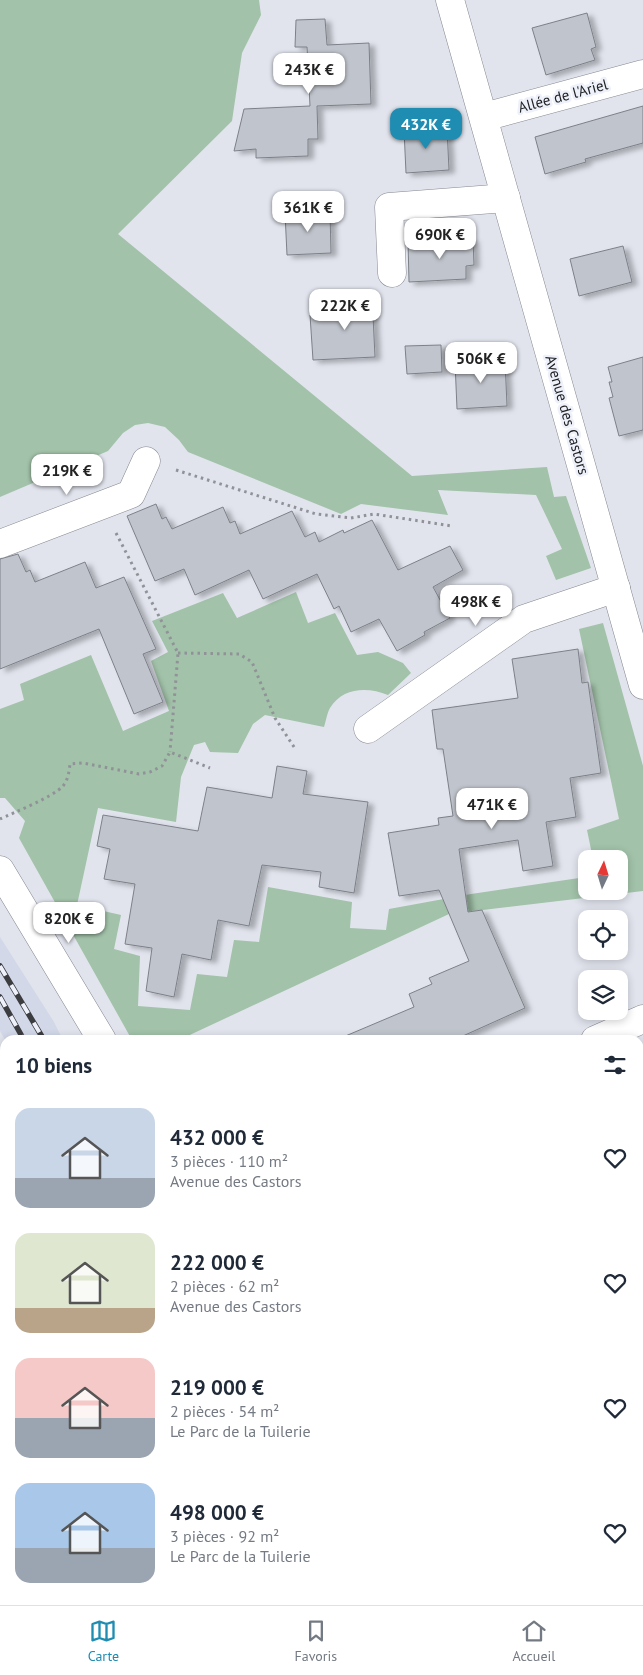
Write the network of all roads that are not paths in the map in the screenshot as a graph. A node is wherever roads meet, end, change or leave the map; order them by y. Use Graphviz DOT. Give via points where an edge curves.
graph roads {
  1 [pos="450,0"];
  2 [pos="643,74"];
  3 [pos="484,118"];
  4 [pos="506,198"];
  5 [pos="392,273"];
  6 [pos="146,461"];
  7 [pos="0,544"];
  8 [pos="616,588"];
  9 [pos="643,685"];
  10 [pos="368,729"];
  11 [pos="0,870"];
  12 [pos="643,1019"];
  13 [pos="99,1035"];
  14 [pos="606,1035"];
  1 -- 3 [label="street, Avenue des Castors"];
  2 -- 3 [label="street, Allée de l'Ariel"];
  3 -- 4 [label="street, Avenue des Castors"];
  4 -- 5 [label="street" via="389,207"];
  4 -- 8 [label="street, Avenue des Castors"];
  6 -- 7 [label="street" via="131,494"];
  8 -- 9 [label="street, Avenue des Castors"];
  8 -- 10 [label="street" via="524,619"];
  11 -- 13 [label="street"];
  12 -- 14 [label="street"];
}
